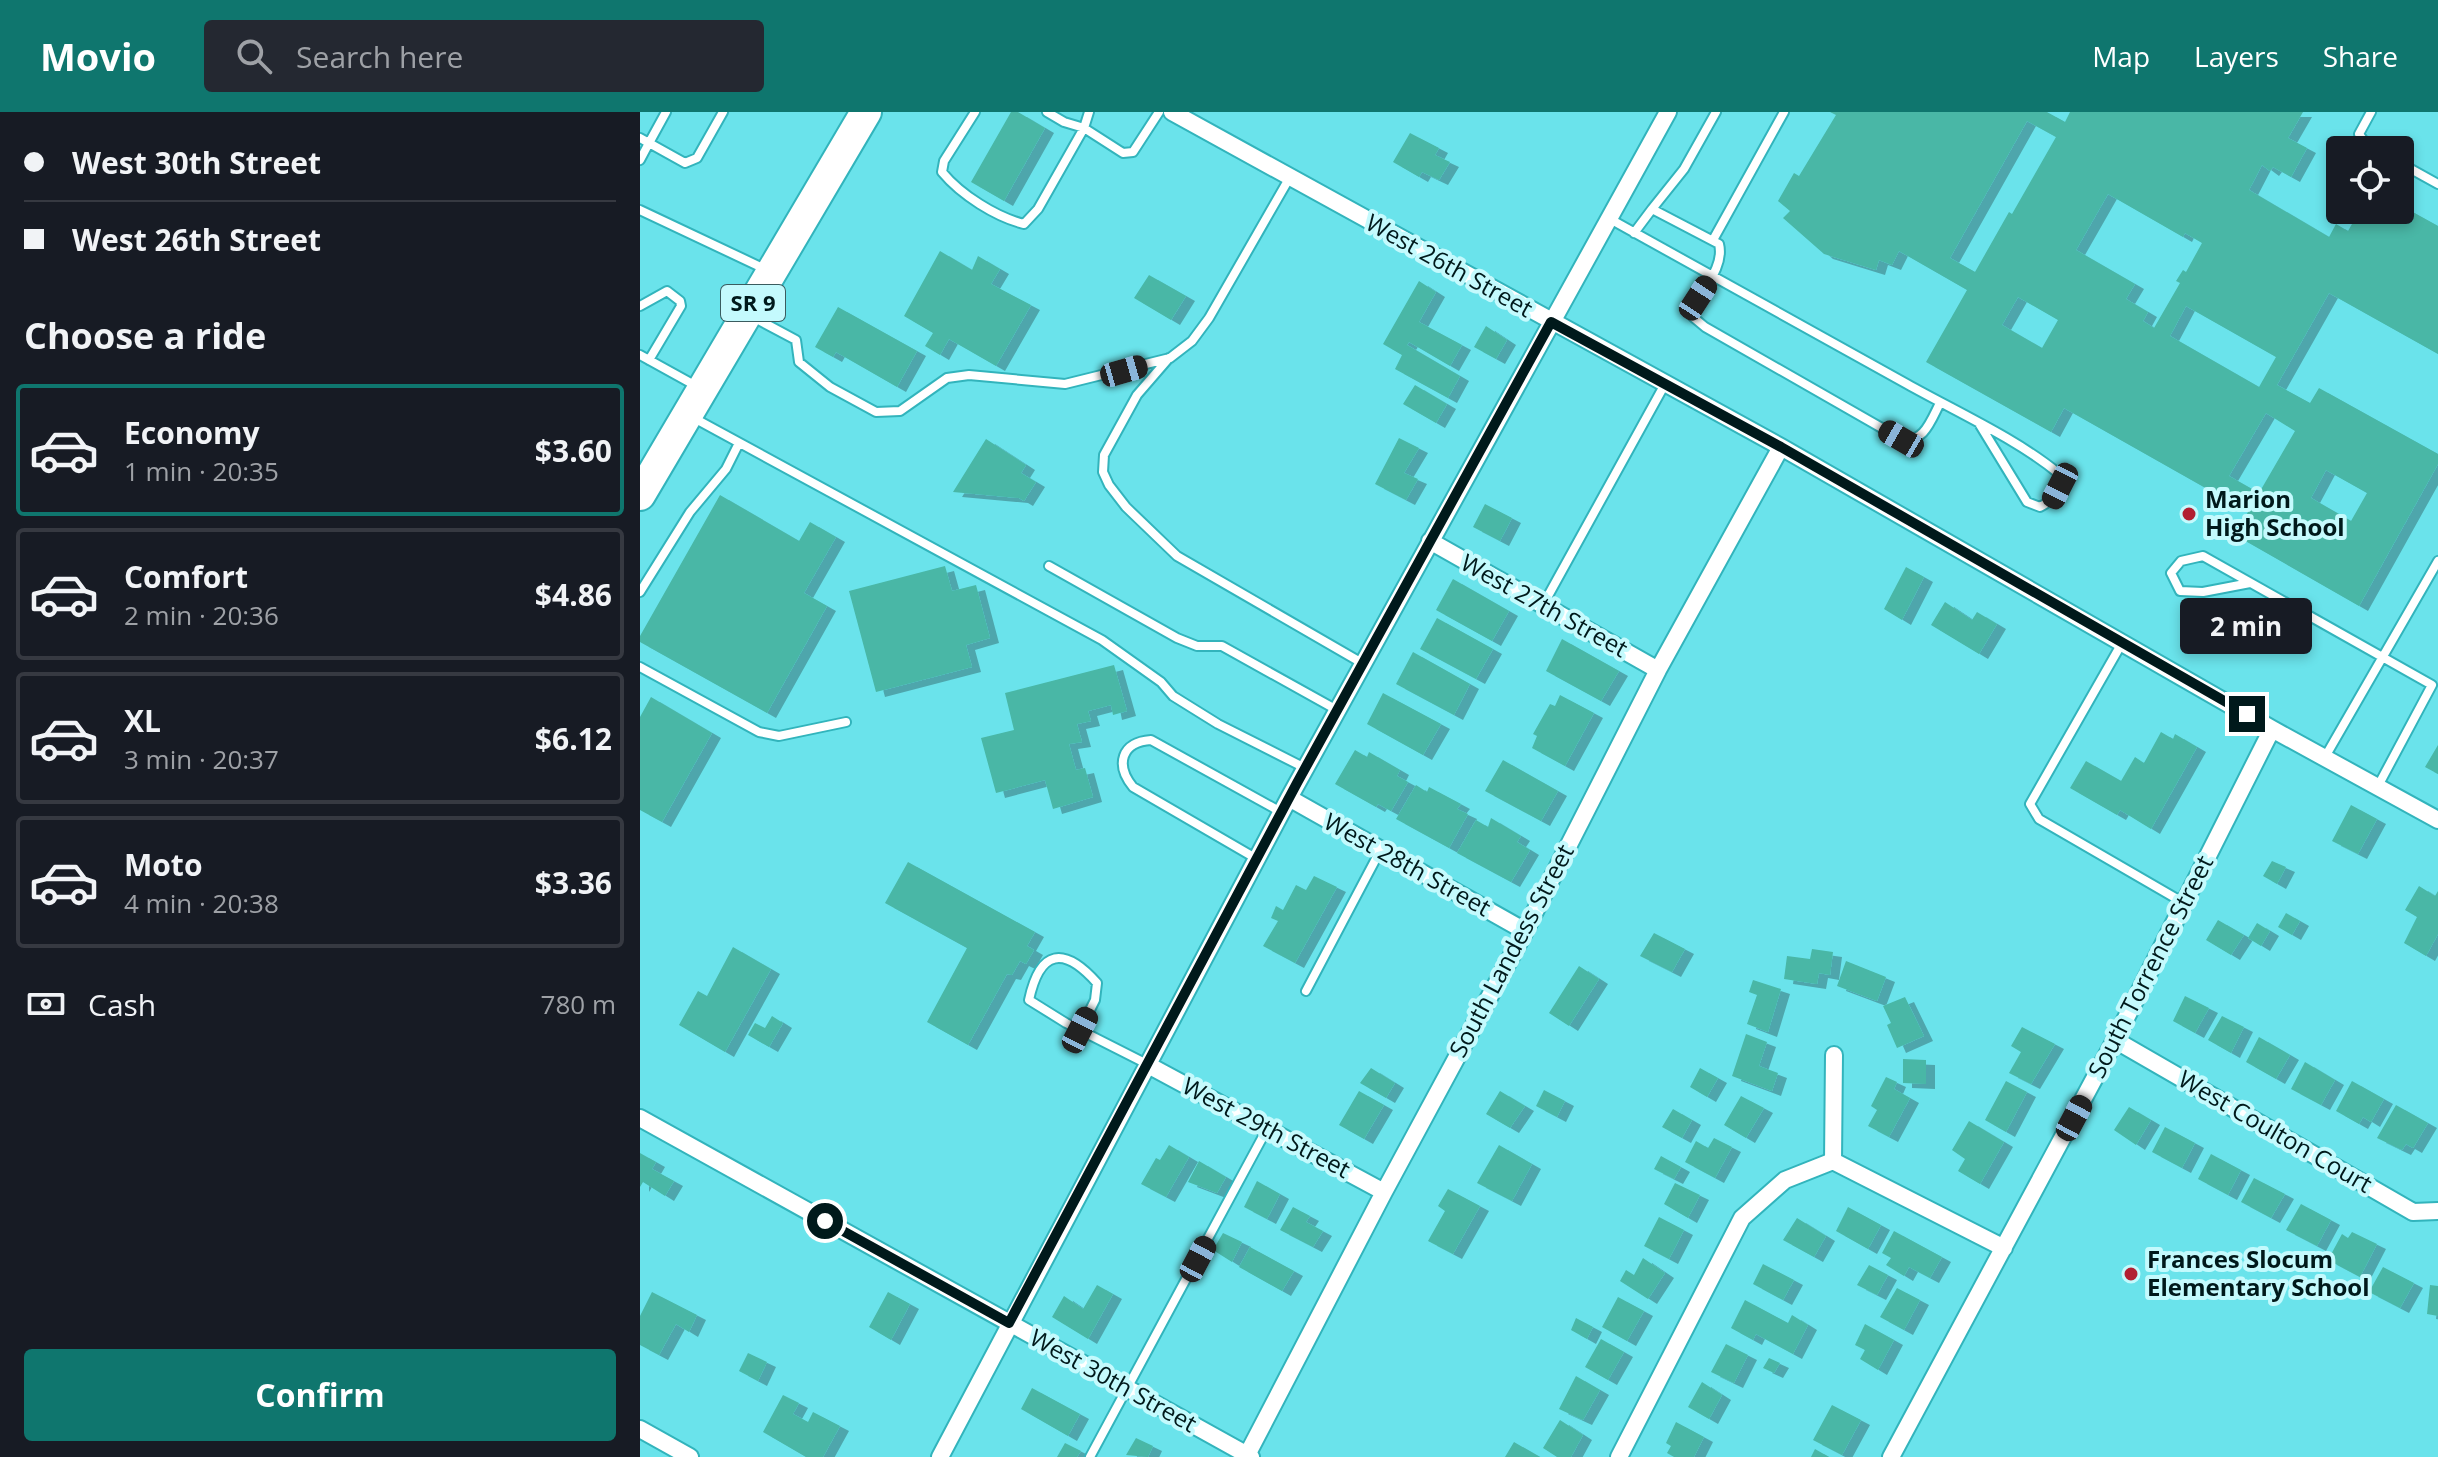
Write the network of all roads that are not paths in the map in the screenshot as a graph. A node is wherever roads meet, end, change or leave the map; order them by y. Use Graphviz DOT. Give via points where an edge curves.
graph roads {
  1 [pos="666,112"];
  2 [pos="723,112"];
  3 [pos="866,112"];
  4 [pos="975,112"];
  5 [pos="1047,112"];
  6 [pos="1089,112"];
  7 [pos="1159,112"];
  8 [pos="1172,112"];
  9 [pos="1668,112"];
  10 [pos="1716,112"];
  11 [pos="1784,112"];
  12 [pos="2371,112"];
  13 [pos="1084,128"];
  14 [pos="2360,136"];
  15 [pos="644,141"];
  16 [pos="640,160"];
  17 [pos="2414,171"];
  18 [pos="1290,177"];
  19 [pos="2438,184"];
  20 [pos="1652,209"];
  21 [pos="640,210"];
  22 [pos="1609,219"];
  23 [pos="1634,233"];
  24 [pos="1713,240"];
  25 [pos="771,272"];
  26 [pos="1713,275"];
  27 [pos="640,306"];
  28 [pos="747,314"];
  29 [pos="1551,322"];
  30 [pos="643,358"];
  31 [pos="1170,358"];
  32 [pos="1665,384"];
  33 [pos="695,402"];
  34 [pos="1940,403"];
  35 [pos="1980,425"];
  36 [pos="739,443"];
  37 [pos="1781,447"];
  38 [pos="640,495"];
  39 [pos="1430,541"];
  40 [pos="2438,561"];
  41 [pos="1049,566"];
  42 [pos="2250,583"];
  43 [pos="640,592"];
  44 [pos="1543,605"];
  45 [pos="2122,643"];
  46 [pos="2382,658"];
  47 [pos="1362,663"];
  48 [pos="640,667"];
  49 [pos="1658,670"];
  50 [pos="1337,710"];
  51 [pos="846,722"];
  52 [pos="2272,729"];
  53 [pos="2325,758"];
  54 [pos="1305,768"];
  55 [pos="2378,787"];
  56 [pos="1285,805"];
  57 [pos="2438,820"];
  58 [pos="1380,851"];
  59 [pos="1257,859"];
  60 [pos="2184,903"];
  61 [pos="1525,931"];
  62 [pos="1306,991"];
  63 [pos="1080,1030"];
  64 [pos="2115,1040"];
  65 [pos="1834,1055"];
  66 [pos="1148,1065"];
  67 [pos="640,1118"];
  68 [pos="1267,1129"];
  69 [pos="1833,1161"];
  70 [pos="1384,1192"];
  71 [pos="2438,1211"];
  72 [pos="2004,1248"];
  73 [pos="1009,1323"];
  74 [pos="1128,1389"];
  75 [pos="640,1429"];
  76 [pos="1248,1456"];
  77 [pos="690,1457"];
  78 [pos="940,1457"];
  79 [pos="1090,1457"];
  80 [pos="1619,1457"];
  81 [pos="1891,1457"];
  1 -- 15 [label="lane"];
  2 -- 15 [label="lane" via="690,163"];
  3 -- 25 [label="highway, SR 9"];
  4 -- 13 [label="lane" via="942,172 1007,219 1024,224"];
  5 -- 13 [label="lane"];
  6 -- 13 [label="lane"];
  7 -- 13 [label="lane" via="1133,152 1123,153"];
  8 -- 18 [label="street, West 26th Street"];
  9 -- 22 [label="street"];
  10 -- 20 [label="lane" via="1684,169"];
  11 -- 24 [label="lane"];
  12 -- 14 [label="lane"];
  15 -- 16 [label="lane"];
  17 -- 19 [label="lane"];
  18 -- 29 [label="street, West 26th Street"];
  18 -- 31 [label="lane" via="1209,318"];
  20 -- 23 [label="lane"];
  20 -- 24 [label="lane"];
  21 -- 25 [label="lane"];
  22 -- 23 [label="lane"];
  22 -- 29 [label="street"];
  23 -- 26 [label="lane"];
  24 -- 26 [label="lane" via="1721,250"];
  25 -- 28 [label="highway, SR 9"];
  26 -- 34 [label="lane"];
  26 -- 34 [label="lane" via="1693,317 1901,439 1919,437"];
  27 -- 30 [label="lane" via="667,291 681,306"];
  28 -- 31 [label="lane" via="796,340 799,362 830,387 876,412 900,411 947,378 969,375 1065,384"];
  28 -- 33 [label="highway, SR 9"];
  29 -- 32 [label="street, West 26th Street"];
  29 -- 39 [label="street"];
  30 -- 33 [label="lane"];
  31 -- 47 [label="lane" via="1137,395 1104,455 1109,485 1177,556"];
  32 -- 37 [label="street, West 26th Street"];
  32 -- 44 [label="lane"];
  33 -- 36 [label="lane"];
  33 -- 38 [label="highway, SR 9"];
  34 -- 35 [label="lane"];
  35 -- 35 [label="lane" via="2058,473 2060,486 2052,500 2040,507 2027,502"];
  36 -- 43 [label="lane"];
  36 -- 54 [label="lane" via="1102,640 1173,696"];
  37 -- 45 [label="street, West 26th Street"];
  37 -- 49 [label="street, South Landess Street"];
  39 -- 44 [label="street, West 27th Street"];
  39 -- 47 [label="street"];
  40 -- 46 [label="lane"];
  41 -- 50 [label="lane" via="1177,638 1197,646 1222,646"];
  42 -- 42 [label="lane" via="2203,556 2181,561 2171,573 2180,591"];
  42 -- 46 [label="lane"];
  44 -- 49 [label="street, West 27th Street"];
  45 -- 52 [label="street, West 26th Street"];
  45 -- 60 [label="lane" via="2030,804 2039,819"];
  46 -- 53 [label="lane"];
  46 -- 55 [label="lane" via="2432,685"];
  47 -- 50 [label="street"];
  48 -- 51 [label="lane" via="759,732 779,736"];
  49 -- 61 [label="street, South Landess Street"];
  50 -- 54 [label="street"];
  52 -- 53 [label="street, West 26th Street"];
  52 -- 60 [label="street, South Torrence Street"];
  53 -- 55 [label="street, West 26th Street"];
  54 -- 56 [label="street"];
  55 -- 57 [label="street, West 26th Street"];
  56 -- 58 [label="street, West 28th Street"];
  56 -- 59 [label="street"];
  56 -- 59 [label="lane" via="1151,740 1139,741 1124,755 1124,777 1133,787"];
  58 -- 61 [label="street, West 28th Street"];
  58 -- 62 [label="lane"];
  59 -- 66 [label="street"];
  60 -- 64 [label="street, South Torrence Street"];
  61 -- 70 [label="street, South Landess Street"];
  63 -- 63 [label="lane" via="1029,1000 1037,974 1053,958 1068,958 1097,983"];
  63 -- 66 [label="lane"];
  64 -- 71 [label="street, West Coulton Court" via="2413,1212"];
  64 -- 72 [label="street, South Torrence Street"];
  65 -- 69 [label="street"];
  66 -- 68 [label="street, West 29th Street"];
  66 -- 73 [label="street"];
  67 -- 73 [label="street, West 30th Street"];
  68 -- 70 [label="street, West 29th Street"];
  68 -- 74 [label="lane"];
  69 -- 72 [label="street"];
  69 -- 80 [label="street" via="1785,1180 1742,1218"];
  70 -- 76 [label="street, South Landess Street"];
  72 -- 81 [label="street, South Torrence Street"];
  73 -- 74 [label="street, West 30th Street"];
  73 -- 78 [label="street"];
  74 -- 76 [label="street, West 30th Street"];
  74 -- 79 [label="lane"];
  75 -- 77 [label="street"];
}
